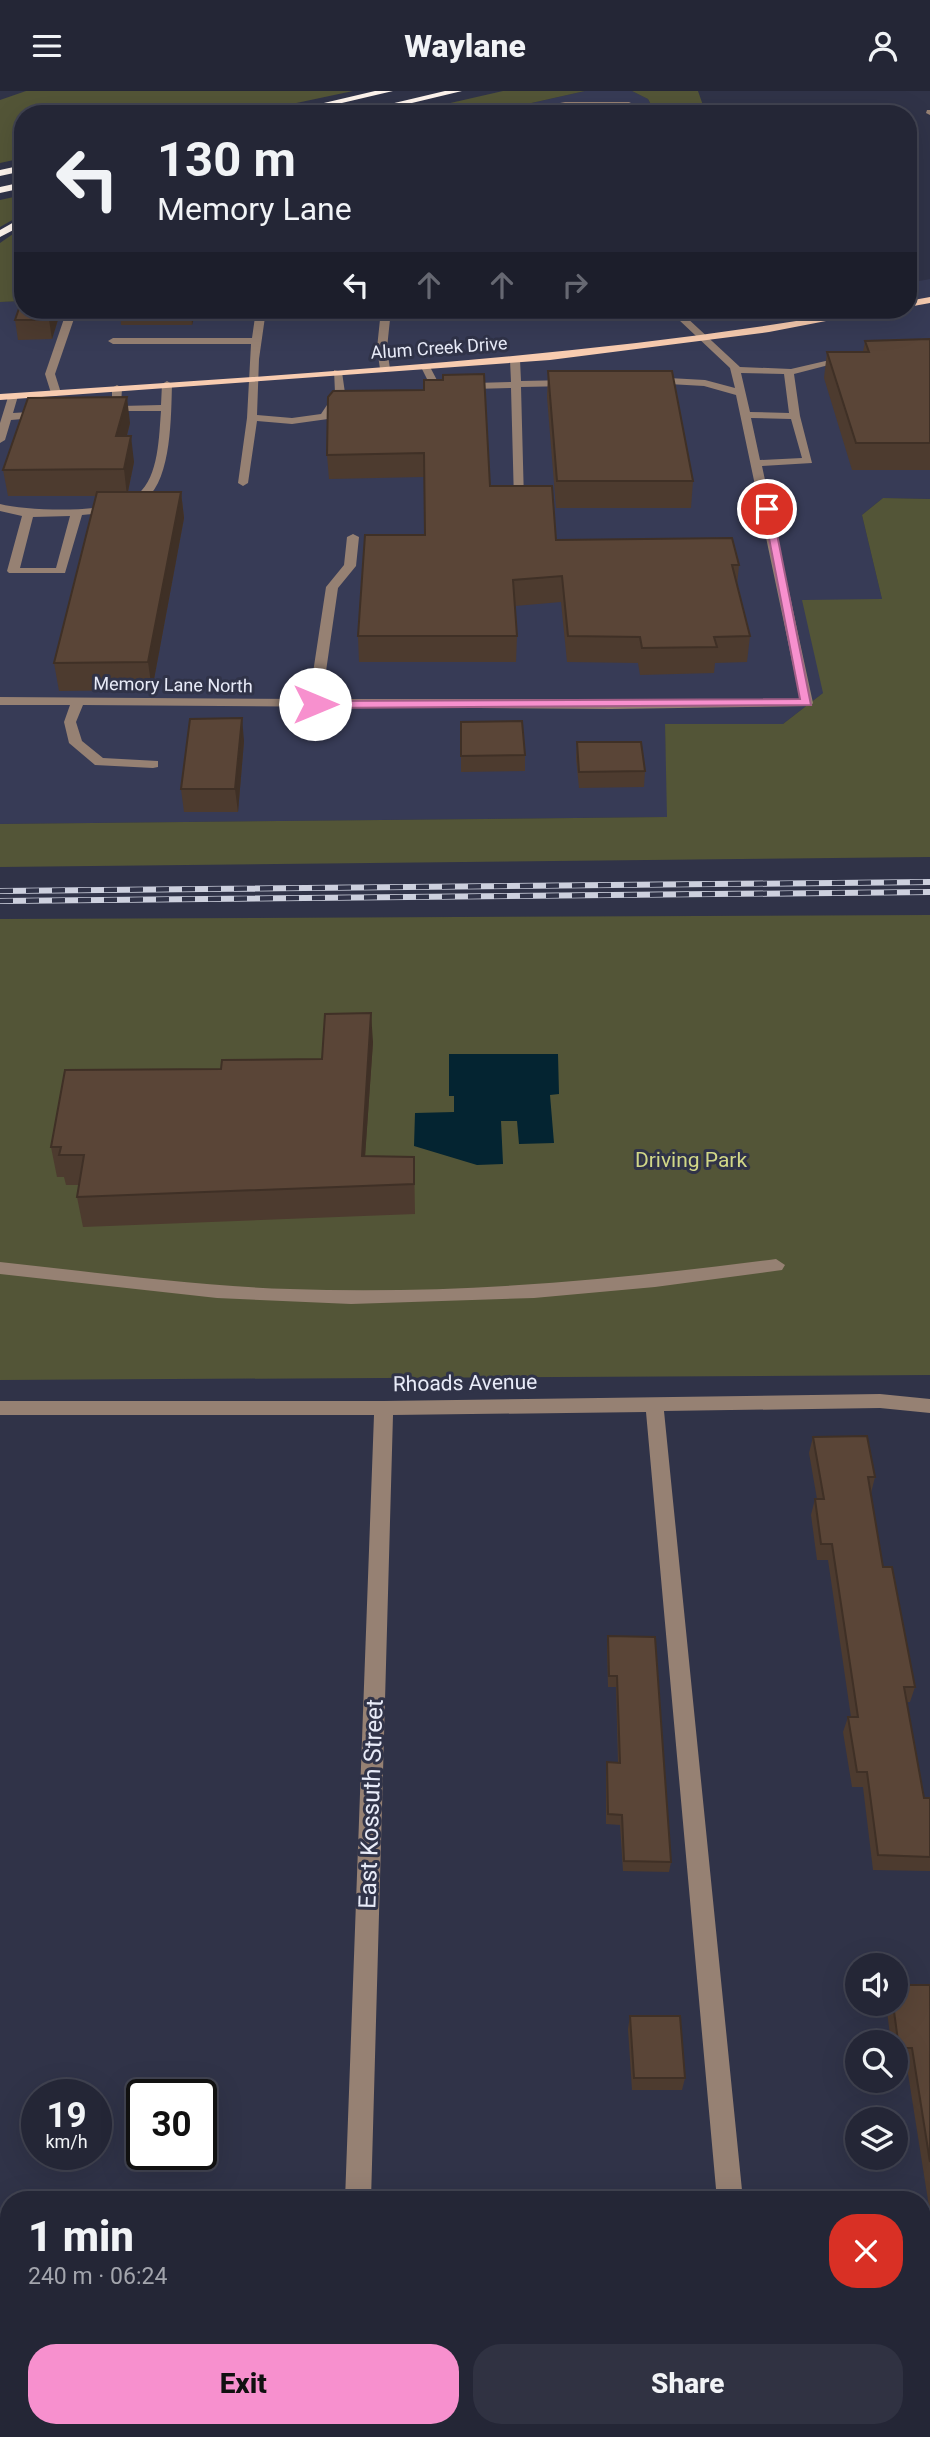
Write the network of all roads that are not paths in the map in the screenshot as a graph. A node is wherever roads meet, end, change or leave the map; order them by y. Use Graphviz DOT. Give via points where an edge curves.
graph roads {
  1 [pos="388,91"];
  2 [pos="457,91"];
  3 [pos="629,104"];
  4 [pos="323,105"];
  5 [pos="393,105"];
  6 [pos="559,105"];
  7 [pos="69,319"];
  8 [pos="260,319"];
  9 [pos="385,319"];
  10 [pos="683,319"];
  11 [pos="826,319"];
  12 [pos="704,340"];
  13 [pos="113,341"];
  14 [pos="256,341"];
  15 [pos="864,355"];
  16 [pos="515,360"];
  17 [pos="426,366"];
  18 [pos="385,369"];
  19 [pos="735,370"];
  20 [pos="337,372"];
  21 [pos="789,372"];
  22 [pos="254,378"];
  23 [pos="644,380"];
  24 [pos="584,382"];
  25 [pos="167,384"];
  26 [pos="515,387"];
  27 [pos="117,388"];
  28 [pos="56,393"];
  29 [pos="740,393"];
  30 [pos="13,396"];
  31 [pos="0,397"];
  32 [pos="166,408"];
  33 [pos="102,409"];
  34 [pos="116,409"];
  35 [pos="61,413"];
  36 [pos="745,415"];
  37 [pos="795,416"];
  38 [pos="7,417"];
  39 [pos="252,418"];
  40 [pos="0,440"];
  41 [pos="756,463"];
  42 [pos="243,483"];
  43 [pos="519,501"];
  44 [pos="0,507"];
  45 [pos="29,512"];
  46 [pos="77,512"];
  47 [pos="353,537"];
  48 [pos="0,701"];
  49 [pos="78,701"];
  50 [pos="315,704"];
  51 [pos="153,764"];
  52 [pos="776,1265"];
  53 [pos="0,1268"];
  54 [pos="654,1402"];
  55 [pos="930,1406"];
  56 [pos="0,1408"];
  57 [pos="384,1408"];
  58 [pos="358,2191"];
  59 [pos="729,2191"];
  1 -- 4 [label="highway"];
  2 -- 5 [label="highway"];
  3 -- 6 [label="street"];
  7 -- 28 [label="street" via="50,374"];
  8 -- 14 [label="street"];
  9 -- 18 [label="street"];
  10 -- 12 [label="street"];
  11 -- 12 [label="main road, Alum Creek Drive"];
  12 -- 16 [label="main road, Alum Creek Drive"];
  12 -- 19 [label="street"];
  13 -- 14 [label="street"];
  14 -- 22 [label="street"];
  15 -- 21 [label="street"];
  16 -- 17 [label="main road, Alum Creek Drive"];
  16 -- 26 [label="street"];
  17 -- 18 [label="main road, Alum Creek Drive"];
  17 -- 26 [label="street" via="436,387"];
  18 -- 20 [label="main road, Alum Creek Drive"];
  19 -- 21 [label="street"];
  19 -- 29 [label="street"];
  20 -- 22 [label="main road, Alum Creek Drive"];
  20 -- 39 [label="street" via="340,393 324,417 292,421"];
  21 -- 37 [label="street"];
  22 -- 25 [label="main road, Alum Creek Drive"];
  22 -- 39 [label="street"];
  23 -- 29 [label="street" via="705,383"];
  24 -- 26 [label="street"];
  25 -- 27 [label="main road, Alum Creek Drive"];
  25 -- 32 [label="street"];
  26 -- 43 [label="street"];
  27 -- 28 [label="main road, Alum Creek Drive"];
  27 -- 34 [label="street"];
  28 -- 30 [label="main road, Alum Creek Drive"];
  29 -- 36 [label="street"];
  30 -- 31 [label="main road, Alum Creek Drive"];
  30 -- 38 [label="street"];
  32 -- 34 [label="street"];
  32 -- 46 [label="street" via="153,481 141,498 98,511"];
  33 -- 34 [label="street"];
  35 -- 38 [label="street"];
  36 -- 37 [label="street"];
  36 -- 41 [label="street"];
  37 -- 41 [label="street" via="808,461"];
  38 -- 40 [label="street"];
  39 -- 42 [label="street"];
  41 -- 50 [label="street, Memory Lane North" via="807,703"];
  44 -- 45 [label="street"];
  45 -- 46 [label="street"];
  45 -- 46 [label="street" via="13,571 61,571"];
  47 -- 50 [label="street" via="350,566 332,587"];
  48 -- 49 [label="street, Memory Lane North"];
  49 -- 50 [label="street, Memory Lane North"];
  49 -- 51 [label="street" via="70,722 76,743 100,762"];
  52 -- 53 [label="street" via="663,1281 447,1297 289,1296"];
  54 -- 55 [label="street, Rhoads Avenue" via="880,1401"];
  54 -- 57 [label="street, Rhoads Avenue"];
  54 -- 59 [label="street"];
  56 -- 57 [label="street, Rhoads Avenue"];
  57 -- 58 [label="street, East Kossuth Street"];
}
